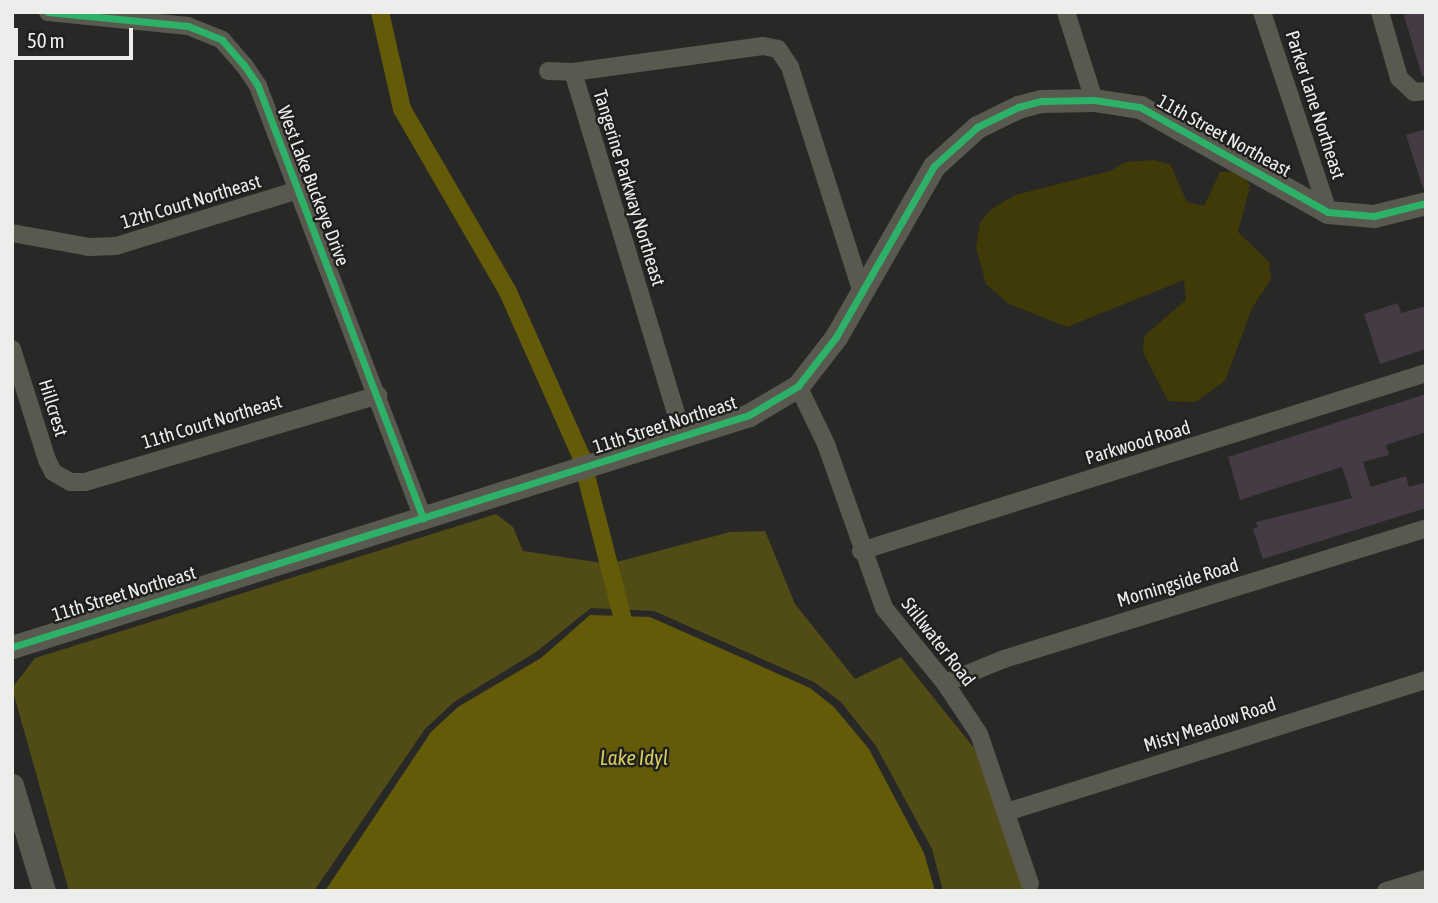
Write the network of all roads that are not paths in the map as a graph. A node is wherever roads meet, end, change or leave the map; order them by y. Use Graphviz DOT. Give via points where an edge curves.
graph roads {
  1 [pos="48,12"];
  2 [pos="1066,12"];
  3 [pos="1262,12"];
  4 [pos="1380,12"];
  5 [pos="548,71"];
  6 [pos="573,72"];
  7 [pos="1426,91"];
  8 [pos="1094,100"];
  9 [pos="298,190"];
  10 [pos="1426,203"];
  11 [pos="1328,212"];
  12 [pos="12,233"];
  13 [pos="862,289"];
  14 [pos="12,349"];
  15 [pos="1426,373"];
  16 [pos="799,386"];
  17 [pos="378,395"];
  18 [pos="683,437"];
  19 [pos="60,476"];
  20 [pos="423,519"];
  21 [pos="1426,528"];
  22 [pos="861,551"];
  23 [pos="12,647"];
  24 [pos="1426,680"];
  25 [pos="945,683"];
  26 [pos="12,785"];
  27 [pos="1007,812"];
  28 [pos="1426,878"];
  29 [pos="1030,884"];
  30 [pos="44,891"];
  31 [pos="1386,891"];
  1 -- 9 [label="street, West Lake Buckeye Drive" via="172,22 222,40 258,86"];
  2 -- 8 [label="street"];
  3 -- 11 [label="street, Parker Lane Northeast"];
  4 -- 7 [label="street" via="1399,78 1414,92"];
  5 -- 6 [label="street"];
  6 -- 13 [label="street, Tangerine Parkway Northeast" via="729,49 779,49 790,67"];
  6 -- 18 [label="street, Tangerine Parkway Northeast"];
  8 -- 11 [label="street, 11th Street Northeast" via="1140,107"];
  8 -- 13 [label="street, 11th Street Northeast" via="1041,101 1018,107 962,138 925,178"];
  9 -- 12 [label="street, 12th Court Northeast" via="116,246 89,247"];
  9 -- 17 [label="street, West Lake Buckeye Drive"];
  10 -- 11 [label="street, 11th Street Northeast" via="1374,216"];
  13 -- 16 [label="street, 11th Street Northeast" via="836,337"];
  14 -- 19 [label="street, Hillcrest" via="47,460"];
  15 -- 22 [label="street, Parkwood Road"];
  16 -- 18 [label="street, 11th Street Northeast" via="749,415"];
  16 -- 22 [label="street, Stillwater Road" via="826,444"];
  17 -- 19 [label="street, 11th Court Northeast" via="85,482"];
  17 -- 20 [label="street, West Lake Buckeye Drive"];
  18 -- 20 [label="street, 11th Street Northeast"];
  20 -- 23 [label="street, 11th Street Northeast"];
  21 -- 25 [label="street, Morningside Road" via="1004,659"];
  22 -- 25 [label="street, Stillwater Road" via="884,608"];
  24 -- 27 [label="street, Misty Meadow Road"];
  25 -- 27 [label="street, Stillwater Road" via="979,734"];
  26 -- 30 [label="street"];
  27 -- 29 [label="street, Stillwater Road"];
  28 -- 31 [label="street"];
}
